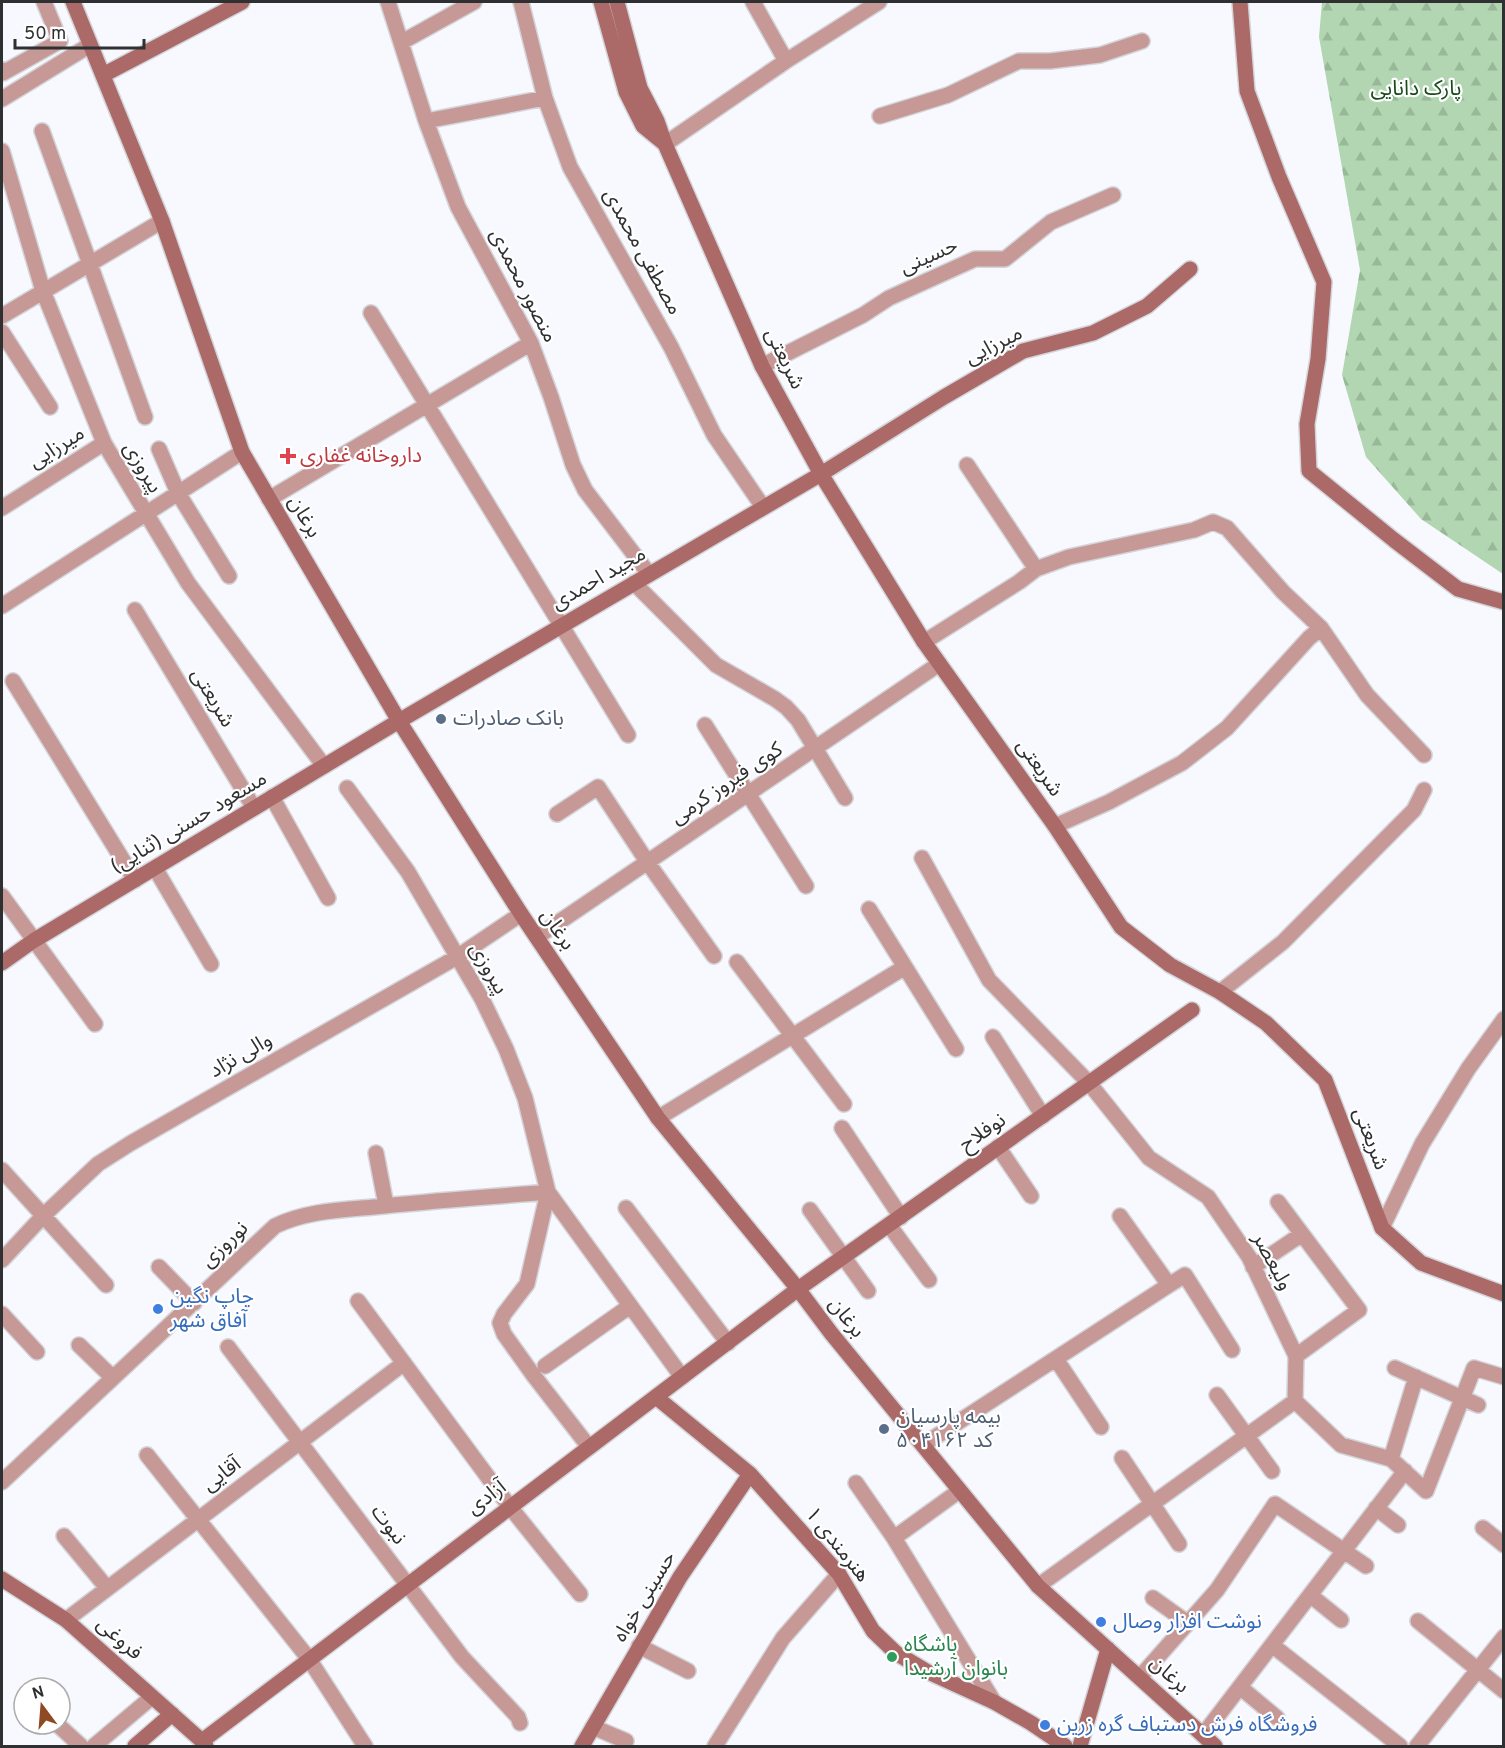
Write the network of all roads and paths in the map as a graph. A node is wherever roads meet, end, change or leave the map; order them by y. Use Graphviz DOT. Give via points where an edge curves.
graph roads {
  1 [pos="44,2"];
  2 [pos="73,2"];
  3 [pos="242,2"];
  4 [pos="388,2"];
  5 [pos="474,2"];
  6 [pos="521,2"];
  7 [pos="601,2"];
  8 [pos="617,2"];
  9 [pos="753,2"];
  10 [pos="879,2"];
  11 [pos="1240,2"];
  12 [pos="1142,41"];
  13 [pos="402,42"];
  14 [pos="90,45"];
  15 [pos="786,61"];
  16 [pos="2,71"];
  17 [pos="103,75"];
  18 [pos="545,98"];
  19 [pos="2,99"];
  20 [pos="880,116"];
  21 [pos="426,121"];
  22 [pos="42,132"];
  23 [pos="664,144"];
  24 [pos="2,151"];
  25 [pos="1113,195"];
  26 [pos="162,222"];
  27 [pos="91,263"];
  28 [pos="1190,269"];
  29 [pos="43,291"];
  30 [pos="371,313"];
  31 [pos="2,316"];
  32 [pos="2,332"];
  33 [pos="531,343"];
  34 [pos="762,366"];
  35 [pos="427,405"];
  36 [pos="50,407"];
  37 [pos="146,417"];
  38 [pos="104,443"];
  39 [pos="159,449"];
  40 [pos="242,452"];
  41 [pos="967,465"];
  42 [pos="821,474"];
  43 [pos="178,493"];
  44 [pos="269,499"];
  45 [pos="763,507"];
  46 [pos="2,508"];
  47 [pos="145,514"];
  48 [pos="1036,569"];
  49 [pos="649,574"];
  50 [pos="229,576"];
  51 [pos="634,583"];
  52 [pos="1503,602"];
  53 [pos="2,606"];
  54 [pos="135,610"];
  55 [pos="561,626"];
  56 [pos="1321,628"];
  57 [pos="924,642"];
  58 [pos="939,664"];
  59 [pos="13,681"];
  60 [pos="399,721"];
  61 [pos="705,725"];
  62 [pos="628,735"];
  63 [pos="815,749"];
  64 [pos="1424,755"];
  65 [pos="324,766"];
  66 [pos="347,788"];
  67 [pos="1424,790"];
  68 [pos="748,794"];
  69 [pos="272,797"];
  70 [pos="845,798"];
  71 [pos="254,808"];
  72 [pos="558,814"];
  73 [pos="1055,826"];
  74 [pos="922,858"];
  75 [pos="648,863"];
  76 [pos="155,868"];
  77 [pos="135,880"];
  78 [pos="806,886"];
  79 [pos="2,896"];
  80 [pos="328,898"];
  81 [pos="869,909"];
  82 [pos="521,914"];
  83 [pos="537,937"];
  84 [pos="33,941"];
  85 [pos="714,956"];
  86 [pos="458,957"];
  87 [pos="737,962"];
  88 [pos="2,963"];
  89 [pos="211,964"];
  90 [pos="905,967"];
  91 [pos="1220,992"];
  92 [pos="1192,1010"];
  93 [pos="1503,1020"];
  94 [pos="95,1024"];
  95 [pos="793,1036"];
  96 [pos="993,1037"];
  97 [pos="956,1049"];
  98 [pos="1089,1083"];
  99 [pos="844,1104"];
  100 [pos="1043,1116"];
  101 [pos="658,1118"];
  102 [pos="842,1128"];
  103 [pos="998,1147"];
  104 [pos="376,1153"];
  105 [pos="2,1170"];
  106 [pos="548,1192"];
  107 [pos="1031,1196"];
  108 [pos="1278,1202"];
  109 [pos="386,1205"];
  110 [pos="626,1208"];
  111 [pos="810,1210"];
  112 [pos="44,1215"];
  113 [pos="1120,1216"];
  114 [pos="895,1221"];
  115 [pos="1382,1228"];
  116 [pos="1302,1234"];
  117 [pos="843,1257"];
  118 [pos="2,1260"];
  119 [pos="159,1267"];
  120 [pos="1254,1268"];
  121 [pos="929,1280"];
  122 [pos="106,1285"];
  123 [pos="1168,1285"];
  124 [pos="798,1289"];
  125 [pos="868,1291"];
  126 [pos="1503,1294"];
  127 [pos="358,1301"];
  128 [pos="194,1303"];
  129 [pos="630,1306"];
  130 [pos="2,1314"];
  131 [pos="728,1343"];
  132 [pos="79,1345"];
  133 [pos="228,1347"];
  134 [pos="1232,1350"];
  135 [pos="37,1352"];
  136 [pos="1296,1356"];
  137 [pos="1056,1359"];
  138 [pos="404,1363"];
  139 [pos="545,1366"];
  140 [pos="1395,1368"];
  141 [pos="682,1377"];
  142 [pos="1416,1377"];
  143 [pos="1503,1377"];
  144 [pos="113,1378"];
  145 [pos="1217,1395"];
  146 [pos="656,1397"];
  147 [pos="1463,1397"];
  148 [pos="1295,1401"];
  149 [pos="1478,1405"];
  150 [pos="1101,1427"];
  151 [pos="1247,1436"];
  152 [pos="299,1442"];
  153 [pos="923,1445"];
  154 [pos="589,1447"];
  155 [pos="147,1455"];
  156 [pos="1122,1458"];
  157 [pos="1391,1459"];
  158 [pos="1272,1471"];
  159 [pos="1404,1471"];
  160 [pos="750,1474"];
  161 [pos="2,1482"];
  162 [pos="856,1483"];
  163 [pos="959,1491"];
  164 [pos="1152,1504"];
  165 [pos="510,1507"];
  166 [pos="1376,1508"];
  167 [pos="198,1519"];
  168 [pos="1398,1525"];
  169 [pos="1483,1528"];
  170 [pos="64,1536"];
  171 [pos="894,1538"];
  172 [pos="1179,1545"];
  173 [pos="1503,1545"];
  174 [pos="1344,1550"];
  175 [pos="1366,1566"];
  176 [pos="839,1574"];
  177 [pos="2,1579"];
  178 [pos="407,1586"];
  179 [pos="1038,1586"];
  180 [pos="107,1588"];
  181 [pos="580,1594"];
  182 [pos="1310,1595"];
  183 [pos="1153,1598"];
  184 [pos="66,1620"];
  185 [pos="1341,1620"];
  186 [pos="1418,1621"];
  187 [pos="1188,1623"];
  188 [pos="1503,1637"];
  189 [pos="1272,1645"];
  190 [pos="639,1646"];
  191 [pos="1108,1648"];
  192 [pos="309,1659"];
  193 [pos="688,1671"];
  194 [pos="1478,1671"];
  195 [pos="1140,1677"];
  196 [pos="1240,1687"];
  197 [pos="1503,1691"];
  198 [pos="152,1697"];
  199 [pos="994,1702"];
  200 [pos="172,1714"];
  201 [pos="1277,1718"];
  202 [pos="520,1723"];
  203 [pos="594,1727"];
  204 [pos="1203,1735"];
  205 [pos="626,1741"];
  206 [pos="204,1743"];
  207 [pos="94,1746"];
  208 [pos="135,1746"];
  209 [pos="365,1746"];
  210 [pos="582,1746"];
  211 [pos="715,1746"];
  212 [pos="1065,1746"];
  213 [pos="1080,1746"];
  214 [pos="1215,1746"];
  215 [pos="1400,1746"];
  216 [pos="1417,1746"];
  1 -- 16 [label="street" via="60,41"];
  2 -- 14 [label="street, برغان"];
  3 -- 17 [label="street"];
  4 -- 13 [label="street, منصور محمدی"];
  5 -- 13 [label="street"];
  6 -- 18 [label="street, مصطفی محمدی"];
  7 -- 23 [label="street, شریعتی" via="626,92 643,126"];
  8 -- 23 [label="street, شریعتی" via="640,88"];
  9 -- 15 [label="street"];
  10 -- 15 [label="street"];
  11 -- 52 [label="street" via="1247,91 1324,282 1318,359 1306,424 1309,471 1458,589"];
  12 -- 20 [label="street" via="1100,55 1019,61 948,95"];
  13 -- 21 [label="street, منصور محمدی"];
  14 -- 17 [label="street, برغان"];
  14 -- 19 [label="street"];
  15 -- 23 [label="street"];
  17 -- 26 [label="street, برغان"];
  18 -- 21 [label="street"];
  18 -- 45 [label="street, مصطفی محمدی" via="570,167 714,435"];
  21 -- 33 [label="street, منصور محمدی" via="458,207"];
  22 -- 27 [label="street"];
  23 -- 34 [label="street, شریعتی"];
  24 -- 29 [label="street, پیروزی"];
  25 -- 34 [label="street, حسینی" via="1051,222 1005,259 975,259 889,298"];
  26 -- 27 [label="street"];
  26 -- 40 [label="street, برغان"];
  27 -- 29 [label="street"];
  27 -- 37 [label="street"];
  28 -- 42 [label="street, میرزایی" via="1147,306 1094,333 1023,351"];
  29 -- 31 [label="street"];
  29 -- 38 [label="street, پیروزی"];
  30 -- 35 [label="street"];
  32 -- 36 [label="street"];
  33 -- 35 [label="street"];
  33 -- 49 [label="street, منصور محمدی" via="585,490"];
  34 -- 42 [label="street, شریعتی"];
  35 -- 44 [label="street"];
  35 -- 55 [label="street"];
  38 -- 46 [label="street, میرزایی"];
  38 -- 47 [label="street, پیروزی"];
  39 -- 43 [label="street"];
  40 -- 43 [label="street"];
  40 -- 44 [label="street, برغان"];
  41 -- 48 [label="street"];
  42 -- 45 [label="street, مجید احمدی"];
  42 -- 57 [label="street, شریعتی"];
  43 -- 47 [label="street"];
  43 -- 50 [label="street"];
  44 -- 60 [label="street, برغان"];
  45 -- 49 [label="street, مجید احمدی"];
  47 -- 53 [label="street"];
  47 -- 65 [label="street, پیروزی" via="188,583"];
  48 -- 56 [label="street" via="1069,557 1194,530 1213,522 1227,528 1283,592"];
  48 -- 57 [label="street"];
  49 -- 51 [label="street, مجید احمدی"];
  51 -- 55 [label="street, مجید احمدی"];
  51 -- 63 [label="street" via="716,665 786,707"];
  54 -- 71 [label="street, شریعتی"];
  55 -- 60 [label="street, مجید احمدی"];
  55 -- 62 [label="street"];
  56 -- 64 [label="street" via="1367,695"];
  56 -- 73 [label="street" via="1227,728 1182,763"];
  57 -- 58 [label="street, شریعتی"];
  58 -- 63 [label="street, کوی فیروز کرمی"];
  58 -- 73 [label="street, شریعتی"];
  59 -- 77 [label="street"];
  60 -- 65 [label="street, مسعود حسنی (ثنایی)"];
  60 -- 82 [label="street, برغان"];
  61 -- 68 [label="street"];
  63 -- 68 [label="street, کوی فیروز کرمی"];
  63 -- 70 [label="street"];
  65 -- 69 [label="street, مسعود حسنی (ثنایی)"];
  66 -- 86 [label="street, پیروزی" via="408,872"];
  67 -- 91 [label="street" via="1414,810 1283,942"];
  68 -- 75 [label="street, کوی فیروز کرمی"];
  68 -- 78 [label="street"];
  69 -- 71 [label="street, مسعود حسنی (ثنایی)"];
  69 -- 80 [label="street"];
  71 -- 76 [label="street, مسعود حسنی (ثنایی)"];
  72 -- 75 [label="street" via="598,787"];
  73 -- 91 [label="street, شریعتی" via="1121,927 1170,965"];
  74 -- 98 [label="street, ولیعصر" via="989,980"];
  75 -- 83 [label="street, کوی فیروز کرمی"];
  75 -- 85 [label="street"];
  76 -- 77 [label="street, مسعود حسنی (ثنایی)"];
  76 -- 89 [label="street"];
  77 -- 84 [label="street, مسعود حسنی (ثنایی)"];
  79 -- 84 [label="street"];
  81 -- 90 [label="street"];
  82 -- 83 [label="street, برغان"];
  82 -- 86 [label="street, والی نژاد"];
  83 -- 101 [label="street, برغان"];
  84 -- 88 [label="street, مسعود حسنی (ثنایی)"];
  84 -- 94 [label="street"];
  86 -- 106 [label="street, پیروزی" via="507,1049 525,1098"];
  86 -- 112 [label="street, والی نژاد" via="131,1143 98,1164"];
  87 -- 95 [label="street"];
  90 -- 95 [label="street"];
  90 -- 97 [label="street"];
  91 -- 115 [label="street, شریعتی" via="1266,1023 1325,1080"];
  92 -- 98 [label="street, نوفلاح"];
  93 -- 115 [label="street" via="1422,1144"];
  95 -- 99 [label="street"];
  95 -- 101 [label="street"];
  96 -- 100 [label="street"];
  98 -- 100 [label="street, نوفلاح"];
  98 -- 120 [label="street, ولیعصر" via="1149,1158 1208,1197"];
  100 -- 103 [label="street, نوفلاح"];
  101 -- 124 [label="street, برغان"];
  102 -- 114 [label="street"];
  103 -- 107 [label="street"];
  103 -- 114 [label="street, نوفلاح"];
  104 -- 109 [label="street"];
  105 -- 112 [label="street"];
  106 -- 109 [label="street, نوروزی"];
  106 -- 129 [label="street"];
  106 -- 154 [label="street" via="527,1284 500,1323 534,1376"];
  108 -- 116 [label="street"];
  109 -- 128 [label="street, نوروزی" via="307,1214 275,1226"];
  110 -- 131 [label="street"];
  111 -- 117 [label="street"];
  112 -- 118 [label="street, والی نژاد"];
  112 -- 122 [label="street"];
  113 -- 123 [label="street"];
  114 -- 117 [label="street, نوفلاح"];
  114 -- 121 [label="street"];
  115 -- 126 [label="street, شریعتی" via="1421,1263"];
  116 -- 120 [label="street"];
  116 -- 136 [label="street" via="1359,1310"];
  117 -- 124 [label="street, نوفلاح"];
  117 -- 125 [label="street"];
  119 -- 128 [label="street"];
  120 -- 136 [label="street, ولیعصر"];
  123 -- 134 [label="street" via="1185,1275"];
  123 -- 137 [label="street"];
  124 -- 131 [label="street, آزادی"];
  124 -- 153 [label="street, برغان"];
  127 -- 138 [label="street"];
  128 -- 144 [label="street, نوروزی"];
  129 -- 139 [label="street"];
  129 -- 141 [label="street"];
  130 -- 135 [label="street"];
  131 -- 141 [label="street, آزادی"];
  132 -- 144 [label="street"];
  133 -- 152 [label="street, نبوت"];
  136 -- 148 [label="street, ولیعصر"];
  137 -- 150 [label="street"];
  137 -- 153 [label="street"];
  138 -- 152 [label="street, آقایی"];
  138 -- 165 [label="street"];
  140 -- 142 [label="street"];
  141 -- 146 [label="street, آزادی"];
  142 -- 147 [label="street"];
  142 -- 157 [label="street"];
  143 -- 147 [label="street" via="1474,1368"];
  144 -- 161 [label="street, نوروزی"];
  145 -- 151 [label="street"];
  146 -- 154 [label="street, آزادی"];
  146 -- 160 [label="street, هنرمندی ۱"];
  147 -- 149 [label="street"];
  147 -- 159 [label="street" via="1426,1491"];
  148 -- 151 [label="street"];
  148 -- 157 [label="street" via="1341,1445"];
  151 -- 158 [label="street"];
  151 -- 164 [label="street"];
  152 -- 167 [label="street, آقایی"];
  152 -- 178 [label="street, نبوت"];
  153 -- 163 [label="street, برغان"];
  154 -- 165 [label="street, آزادی"];
  155 -- 167 [label="street"];
  156 -- 164 [label="street"];
  157 -- 159 [label="street"];
  159 -- 166 [label="street"];
  160 -- 176 [label="street, هنرمندی ۱"];
  160 -- 190 [label="street, حسینی خواه"];
  162 -- 171 [label="street"];
  163 -- 171 [label="street"];
  163 -- 179 [label="street, برغان"];
  164 -- 172 [label="street"];
  164 -- 179 [label="street"];
  165 -- 178 [label="street, آزادی"];
  165 -- 181 [label="street"];
  166 -- 168 [label="street"];
  166 -- 174 [label="street"];
  167 -- 180 [label="street, آقایی"];
  167 -- 192 [label="street"];
  169 -- 173 [label="street"];
  170 -- 180 [label="street"];
  171 -- 199 [label="street"];
  174 -- 175 [label="street"];
  174 -- 182 [label="street"];
  174 -- 187 [label="street" via="1275,1504 1217,1590"];
  176 -- 199 [label="street, هنرمندی ۱" via="873,1631 896,1653"];
  176 -- 211 [label="street" via="783,1638"];
  177 -- 184 [label="street, فروغی"];
  178 -- 192 [label="street, آزادی"];
  178 -- 202 [label="street, نبوت"];
  179 -- 191 [label="street, برغان"];
  180 -- 184 [label="street, آقایی"];
  182 -- 185 [label="street"];
  182 -- 189 [label="street"];
  183 -- 187 [label="street"];
  184 -- 198 [label="street, فروغی"];
  186 -- 194 [label="street"];
  187 -- 195 [label="street"];
  188 -- 194 [label="street"];
  189 -- 196 [label="street"];
  189 -- 215 [label="street"];
  190 -- 193 [label="street"];
  190 -- 203 [label="street, حسینی خواه"];
  191 -- 195 [label="street, برغان"];
  191 -- 213 [label="street"];
  192 -- 206 [label="street, آزادی"];
  192 -- 209 [label="street"];
  194 -- 197 [label="street"];
  194 -- 216 [label="street"];
  195 -- 204 [label="street, برغان"];
  196 -- 201 [label="street"];
  196 -- 204 [label="street"];
  198 -- 200 [label="street, فروغی"];
  198 -- 207 [label="street"];
  199 -- 212 [label="street, هنرمندی ۱"];
  200 -- 206 [label="street, فروغی"];
  200 -- 208 [label="street"];
  203 -- 205 [label="street"];
  203 -- 210 [label="street, حسینی خواه"];
  204 -- 214 [label="street, برغان"];
}
